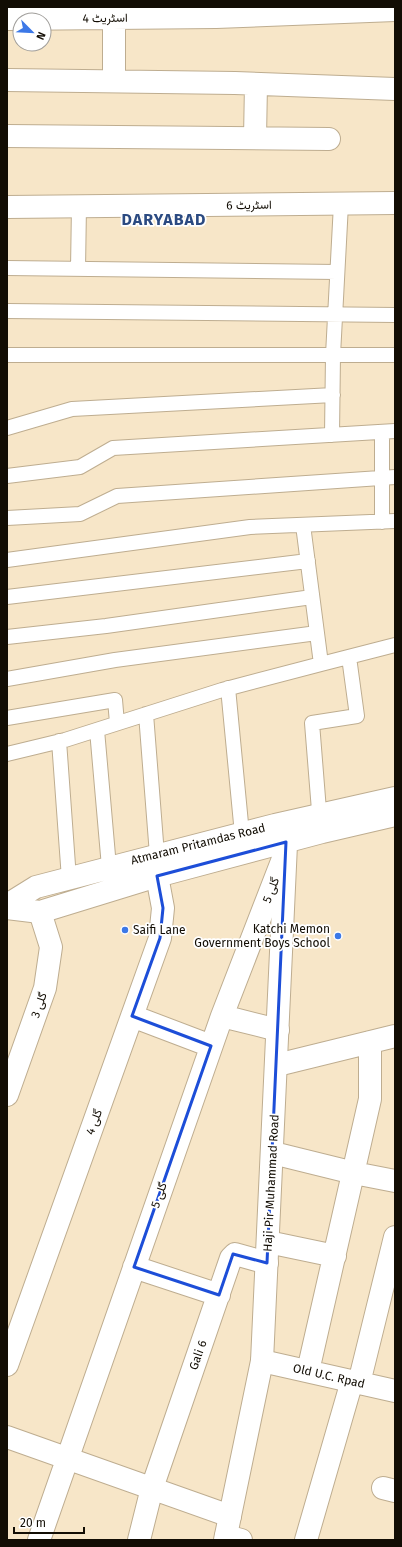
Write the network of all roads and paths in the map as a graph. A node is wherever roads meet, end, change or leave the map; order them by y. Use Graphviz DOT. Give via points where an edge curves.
graph roads {
  1 [pos="395,10"];
  2 [pos="114,18"];
  3 [pos="7,19"];
  4 [pos="7,80"];
  5 [pos="114,82"];
  6 [pos="256,84"];
  7 [pos="395,89"];
  8 [pos="7,136"];
  9 [pos="255,138"];
  10 [pos="329,139"];
  11 [pos="395,203"];
  12 [pos="341,204"];
  13 [pos="79,206"];
  14 [pos="7,207"];
  15 [pos="7,268"];
  16 [pos="78,269"];
  17 [pos="338,272"];
  18 [pos="7,311"];
  19 [pos="335,315"];
  20 [pos="395,315"];
  21 [pos="7,355"];
  22 [pos="333,355"];
  23 [pos="395,355"];
  24 [pos="333,395"];
  25 [pos="7,428"];
  26 [pos="388,432"];
  27 [pos="332,435"];
  28 [pos="7,476"];
  29 [pos="388,478"];
  30 [pos="7,518"];
  31 [pos="388,522"];
  32 [pos="303,525"];
  33 [pos="7,560"];
  34 [pos="308,561"];
  35 [pos="7,597"];
  36 [pos="312,597"];
  37 [pos="317,633"];
  38 [pos="7,637"];
  39 [pos="395,645"];
  40 [pos="349,657"];
  41 [pos="320,664"];
  42 [pos="7,679"];
  43 [pos="228,688"];
  44 [pos="146,714"];
  45 [pos="7,718"];
  46 [pos="118,723"];
  47 [pos="96,730"];
  48 [pos="59,741"];
  49 [pos="7,754"];
  50 [pos="395,798"];
  51 [pos="395,815"];
  52 [pos="321,824"];
  53 [pos="242,834"];
  54 [pos="286,839"];
  55 [pos="157,865"];
  56 [pos="109,867"];
  57 [pos="69,879"];
  58 [pos="7,906"];
  59 [pos="40,912"];
  60 [pos="132,1016"];
  61 [pos="222,1016"];
  62 [pos="278,1030"];
  63 [pos="395,1036"];
  64 [pos="370,1042"];
  65 [pos="211,1046"];
  66 [pos="12,1065"];
  67 [pos="277,1066"];
  68 [pos="7,1095"];
  69 [pos="273,1153"];
  70 [pos="354,1173"];
  71 [pos="395,1181"];
  72 [pos="395,1237"];
  73 [pos="268,1253"];
  74 [pos="335,1256"];
  75 [pos="134,1267"];
  76 [pos="219,1295"];
  77 [pos="262,1361"];
  78 [pos="7,1365"];
  79 [pos="308,1371"];
  80 [pos="355,1382"];
  81 [pos="395,1391"];
  82 [pos="7,1437"];
  83 [pos="68,1458"];
  84 [pos="152,1488"];
  85 [pos="230,1533"];
  86 [pos="39,1540"];
  87 [pos="139,1540"];
  88 [pos="306,1540"];
  1 -- 2 [label="street, اسٹریٹ 4"];
  2 -- 3 [label="street, اسٹریٹ 4"];
  2 -- 5 [label="street"];
  4 -- 5 [label="street"];
  5 -- 6 [label="street"];
  6 -- 7 [label="street"];
  6 -- 9 [label="street"];
  8 -- 9 [label="street"];
  9 -- 10 [label="street"];
  11 -- 12 [label="street, اسٹریٹ 6"];
  12 -- 13 [label="street, اسٹریٹ 6"];
  12 -- 17 [label="lane"];
  13 -- 14 [label="street, اسٹریٹ 6"];
  13 -- 16 [label="lane"];
  15 -- 16 [label="lane"];
  16 -- 17 [label="lane"];
  17 -- 19 [label="lane"];
  18 -- 19 [label="lane"];
  19 -- 20 [label="lane"];
  19 -- 22 [label="lane"];
  21 -- 22 [label="lane"];
  22 -- 23 [label="lane"];
  22 -- 24 [label="lane"];
  24 -- 25 [label="lane" via="72,409"];
  24 -- 27 [label="lane"];
  26 -- 27 [label="lane"];
  26 -- 29 [label="lane"];
  27 -- 28 [label="lane" via="113,448 80,467"];
  29 -- 30 [label="lane" via="117,496 80,514"];
  29 -- 31 [label="lane"];
  31 -- 32 [label="lane"];
  32 -- 33 [label="lane" via="250,527"];
  32 -- 34 [label="lane"];
  34 -- 35 [label="lane"];
  34 -- 36 [label="lane"];
  36 -- 37 [label="lane"];
  36 -- 38 [label="lane"];
  37 -- 41 [label="lane"];
  37 -- 42 [label="lane" via="115,660"];
  39 -- 40 [label="lane"];
  40 -- 41 [label="lane"];
  40 -- 52 [label="lane" via="357,716 312,723"];
  41 -- 43 [label="lane"];
  43 -- 44 [label="lane"];
  43 -- 53 [label="lane"];
  44 -- 46 [label="lane"];
  44 -- 55 [label="lane"];
  45 -- 46 [label="lane" via="115,700"];
  46 -- 47 [label="lane"];
  47 -- 48 [label="lane"];
  47 -- 56 [label="lane"];
  48 -- 49 [label="lane"];
  48 -- 57 [label="lane"];
  50 -- 52 [label="street, Atmaram Pritamdas Road"];
  51 -- 52 [label="street, Atmaram Pritamdas Road"];
  52 -- 54 [label="street, Atmaram Pritamdas Road"];
  53 -- 54 [label="street, Atmaram Pritamdas Road"];
  53 -- 55 [label="street, Atmaram Pritamdas Road"];
  54 -- 55 [label="street, Atmaram Pritamdas Road"];
  54 -- 61 [label="street, گلی 5"];
  54 -- 62 [label="street, Haji Pir Muhammad Road"];
  55 -- 56 [label="street, Atmaram Pritamdas Road"];
  55 -- 59 [label="street, Atmaram Pritamdas Road"];
  55 -- 60 [label="street, گلی 4" via="163,908 160,938"];
  56 -- 57 [label="street, Atmaram Pritamdas Road"];
  57 -- 58 [label="street, Atmaram Pritamdas Road" via="36,887"];
  58 -- 59 [label="street, Atmaram Pritamdas Road"];
  59 -- 66 [label="street, گلی 3" via="51,947 45,988"];
  60 -- 65 [label="street"];
  60 -- 78 [label="street, گلی 4"];
  61 -- 62 [label="street"];
  61 -- 65 [label="street, گلی 5"];
  62 -- 67 [label="street, Haji Pir Muhammad Road"];
  63 -- 64 [label="street"];
  64 -- 67 [label="street"];
  64 -- 70 [label="street" via="370,1098"];
  65 -- 75 [label="street, گلی 5"];
  66 -- 68 [label="street, گلی 3"];
  67 -- 69 [label="street, Haji Pir Muhammad Road"];
  69 -- 70 [label="street"];
  69 -- 73 [label="street, Haji Pir Muhammad Road"];
  70 -- 71 [label="street"];
  70 -- 74 [label="street"];
  72 -- 80 [label="street"];
  73 -- 74 [label="street"];
  73 -- 76 [label="street, Gali 6" via="235,1254 231,1258"];
  73 -- 77 [label="street, Haji Pir Muhammad Road"];
  74 -- 79 [label="street"];
  75 -- 76 [label="street"];
  75 -- 83 [label="street, گلی 5"];
  76 -- 84 [label="street, Gali 6"];
  77 -- 79 [label="street, Old U.C. Rpad"];
  77 -- 85 [label="street, Haji Pir Muhammad Road"];
  79 -- 80 [label="street, Old U.C. Rpad"];
  80 -- 81 [label="street, Old U.C. Rpad"];
  80 -- 88 [label="street"];
  82 -- 83 [label="street"];
  83 -- 84 [label="street"];
  83 -- 86 [label="street, گلی 5"];
  84 -- 85 [label="street"];
  84 -- 87 [label="street, Gali 6"];
}
